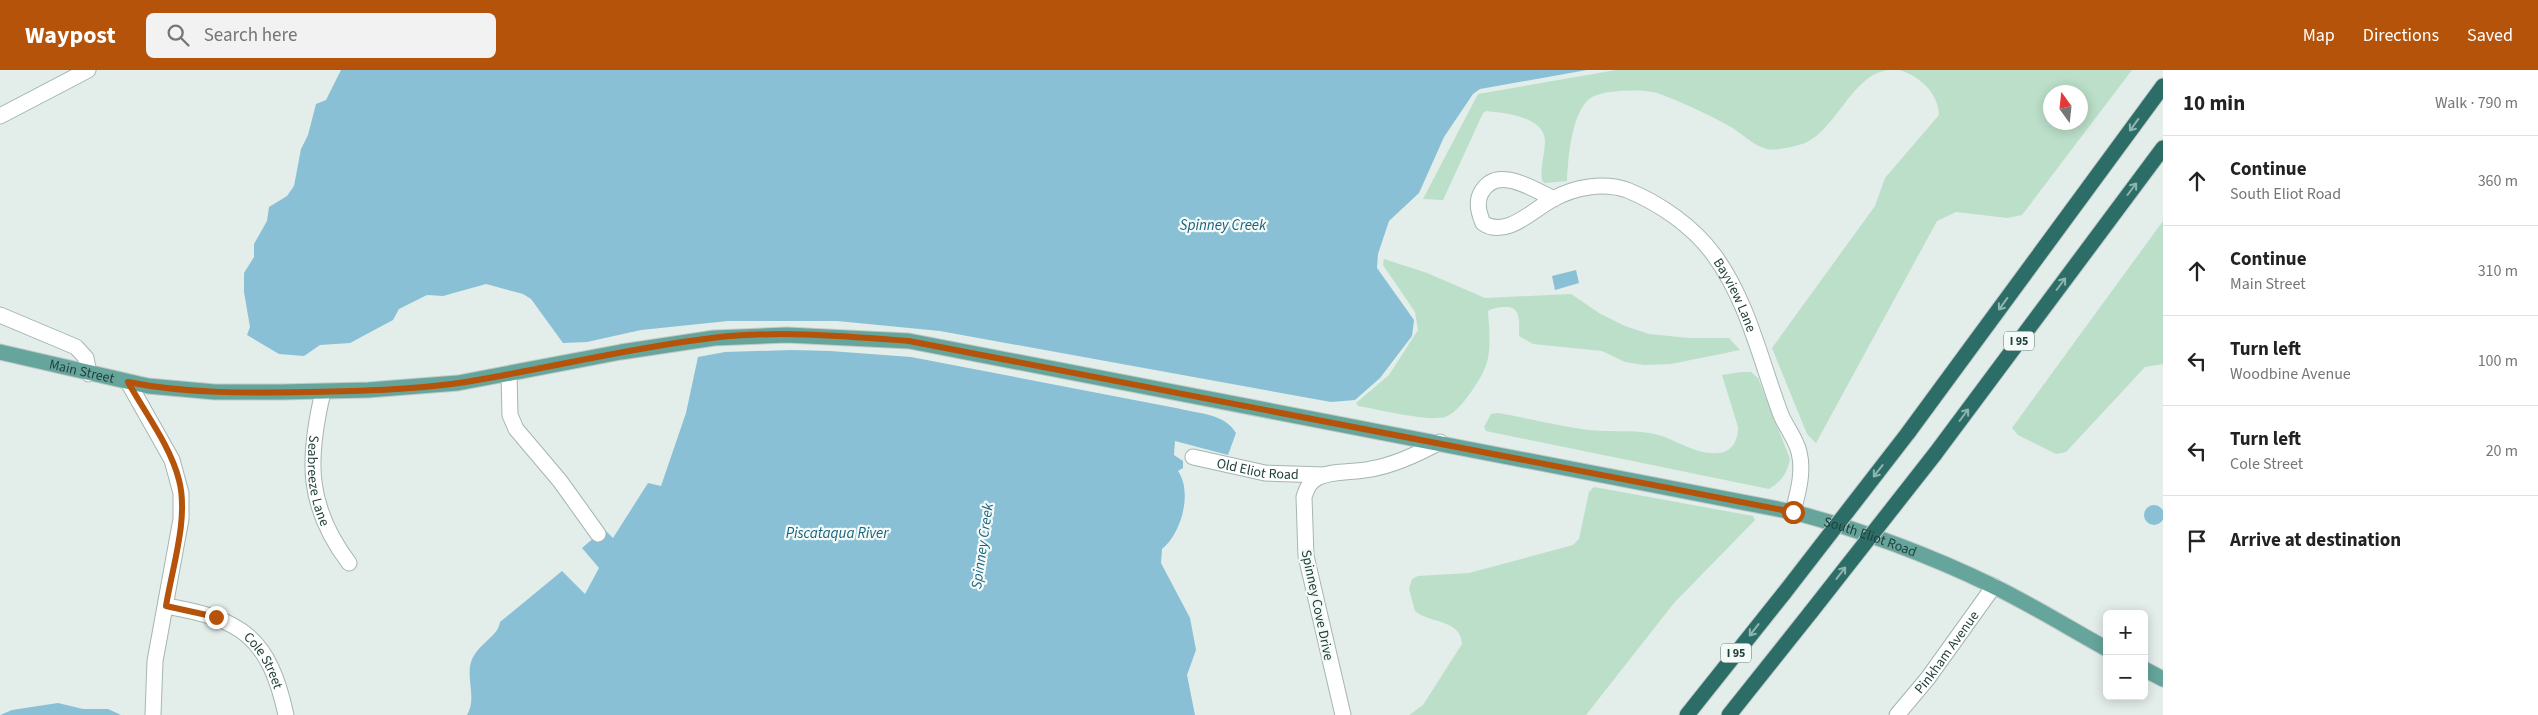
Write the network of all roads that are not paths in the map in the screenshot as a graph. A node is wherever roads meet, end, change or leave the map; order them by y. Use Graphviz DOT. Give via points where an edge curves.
graph roads {
  1 [pos="88,70"];
  2 [pos="2163,86"];
  3 [pos="0,116"];
  4 [pos="2163,148"];
  5 [pos="1554,198"];
  6 [pos="0,316"];
  7 [pos="909,341"];
  8 [pos="0,352"];
  9 [pos="89,374"];
  10 [pos="509,374"];
  11 [pos="128,382"];
  12 [pos="323,392"];
  13 [pos="1440,442"];
  14 [pos="1193,457"];
  15 [pos="1324,475"];
  16 [pos="1793,512"];
  17 [pos="598,534"];
  18 [pos="349,563"];
  19 [pos="1994,586"];
  20 [pos="166,606"];
  21 [pos="2103,647"];
  22 [pos="2148,671"];
  23 [pos="2163,679"];
  24 [pos="153,715"];
  25 [pos="286,715"];
  26 [pos="1343,715"];
  27 [pos="1687,715"];
  28 [pos="1729,715"];
  29 [pos="1897,715"];
  1 -- 3 [label="street"];
  2 -- 27 [label="highway, I 95, one-way, bridge" via="1908,433"];
  28 -- 4 [label="highway, I 95, one-way, bridge" via="1935,454"];
  5 -- 5 [label="street, Bayview Lane" via="1522,219 1495,228 1483,223 1478,208 1480,194 1486,186 1502,180 1520,182"];
  5 -- 16 [label="street, Bayview Lane" via="1583,188 1610,186 1627,191 1680,221 1714,254 1736,294 1782,417 1799,451 1800,483"];
  6 -- 9 [label="street" via="76,348 86,358"];
  7 -- 10 [label="main road, Main Street" via="787,335 714,338"];
  7 -- 13 [label="main road, South Eliot Road"];
  8 -- 9 [label="main road, Main Street"];
  9 -- 11 [label="main road, Main Street"];
  10 -- 12 [label="main road, Main Street" via="426,387"];
  10 -- 17 [label="street" via="508,400 516,429 560,481"];
  11 -- 12 [label="main road, Main Street" via="215,392"];
  11 -- 20 [label="street" via="172,460 182,493 181,519"];
  12 -- 18 [label="street, Seabreeze Lane" via="312,445 315,491 324,523"];
  13 -- 15 [label="street" via="1372,469"];
  13 -- 16 [label="main road, South Eliot Road"];
  14 -- 15 [label="street, Old Eliot Road" via="1265,473"];
  15 -- 26 [label="street, Spinney Cove Drive" via="1310,483 1304,497 1306,556"];
  16 -- 19 [label="main road, South Eliot Road" via="1893,543"];
  19 -- 21 [label="main road, South Eliot Road"];
  19 -- 29 [label="street, Pinkham Avenue" via="1928,678"];
  20 -- 24 [label="street" via="155,661"];
  20 -- 25 [label="street, Cole Street" via="224,620 254,640 273,671"];
  22 -- 23 [label="main road"];
}
